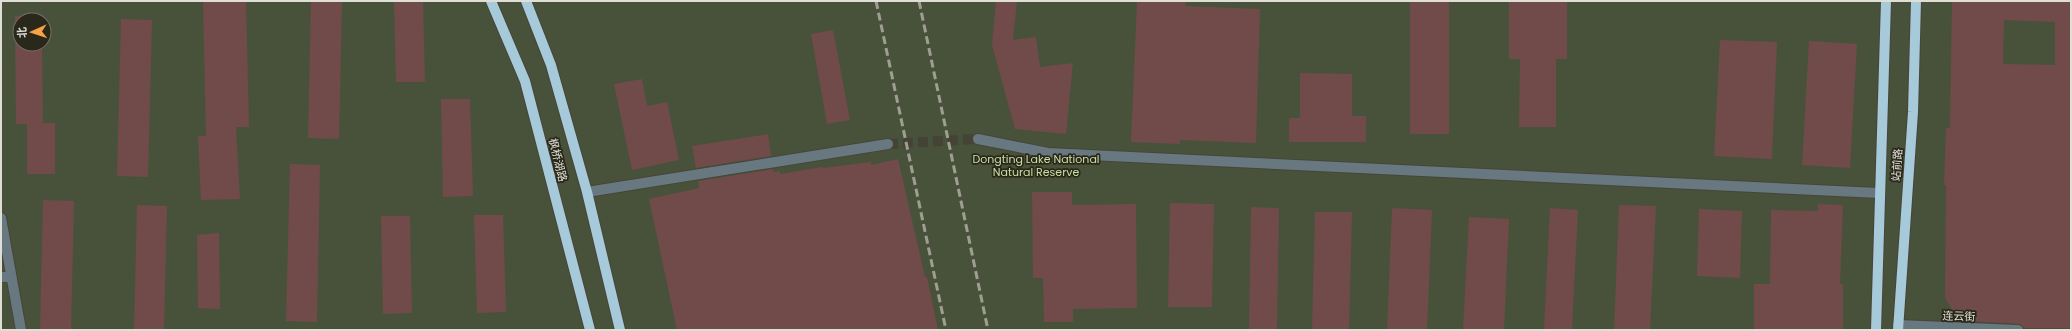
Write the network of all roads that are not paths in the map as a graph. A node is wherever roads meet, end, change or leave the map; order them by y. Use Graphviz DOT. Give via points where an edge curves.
graph roads {
  1 [pos="490,1"];
  2 [pos="526,1"];
  3 [pos="1886,1"];
  4 [pos="1916,1"];
  5 [pos="978,139"];
  6 [pos="888,144"];
  7 [pos="587,192"];
  8 [pos="1879,193"];
  9 [pos="1,218"];
  10 [pos="6,277"];
  11 [pos="1898,328"];
  12 [pos="21,330"];
  13 [pos="590,330"];
  14 [pos="620,330"];
  15 [pos="1876,330"];
  16 [pos="2018,330"];
  1 -- 13 [label="main road, 枫桥湖路" via="525,81"];
  2 -- 7 [label="main road, 枫桥湖路" via="551,65"];
  3 -- 8 [label="main road, 站前路"];
  4 -- 11 [label="main road, 站前路" via="1913,112"];
  5 -- 8 [label="street" via="1048,152"];
  6 -- 7 [label="street"];
  7 -- 14 [label="main road, 枫桥湖路"];
  8 -- 15 [label="main road, 站前路"];
  9 -- 10 [label="street"];
  10 -- 12 [label="street"];
  11 -- 16 [label="street, 连云街"];
}
